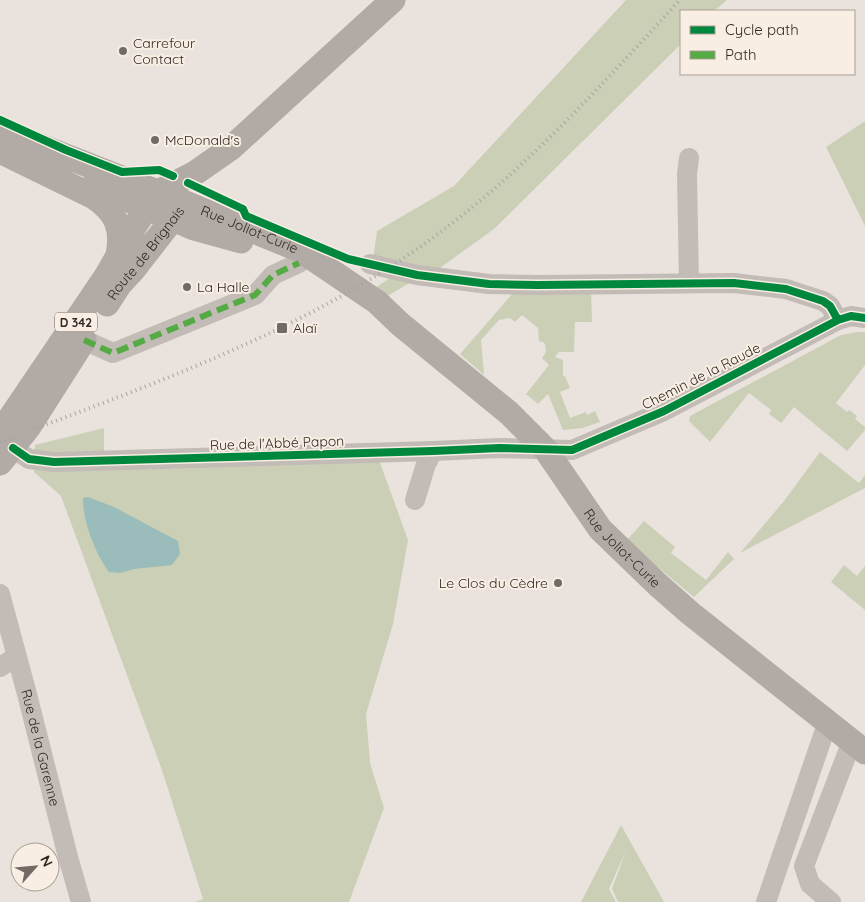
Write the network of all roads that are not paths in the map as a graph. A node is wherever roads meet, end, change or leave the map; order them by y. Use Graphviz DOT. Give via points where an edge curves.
graph roads {
  1 [pos="393,0"];
  2 [pos="0,129"];
  3 [pos="0,142"];
  4 [pos="0,151"];
  5 [pos="688,158"];
  6 [pos="164,207"];
  7 [pos="117,258"];
  8 [pos="299,263"];
  9 [pos="370,264"];
  10 [pos="689,282"];
  11 [pos="865,318"];
  12 [pos="838,320"];
  13 [pos="400,324"];
  14 [pos="84,340"];
  15 [pos="4,448"];
  16 [pos="546,450"];
  17 [pos="433,451"];
  18 [pos="415,500"];
  19 [pos="0,594"];
  20 [pos="8,662"];
  21 [pos="828,721"];
  22 [pos="859,746"];
  23 [pos="82,902"];
  24 [pos="766,902"];
  25 [pos="831,902"];
  1 -- 6 [label="main road, Route de Brignais / D 342" via="232,148 195,173"];
  2 -- 6 [label="main road, Rue Joliot-Curie"];
  3 -- 6 [label="main road, Rue Joliot-Curie"];
  4 -- 7 [label="main road" via="103,203 119,229"];
  5 -- 10 [label="street"];
  6 -- 7 [label="main road, Route de Brignais / D 342"];
  6 -- 8 [label="main road, Rue Joliot-Curie" via="194,228 276,251"];
  6 -- 13 [label="main road, Rue Joliot-Curie" via="300,250 376,302"];
  6 -- 14 [label="main road, Route de Brignais / D 342" via="134,270 120,284"];
  7 -- 15 [label="main road, Route de Brignais / D 342"];
  8 -- 13 [label="main road, Rue Joliot-Curie" via="371,310"];
  8 -- 14 [label="street" via="274,275 255,295 113,353"];
  9 -- 10 [label="street" via="417,275 489,284"];
  10 -- 12 [label="street" via="786,289 824,301"];
  11 -- 12 [label="street, Chemin de la Raude" via="851,316"];
  12 -- 16 [label="street, Chemin de la Raude" via="664,411 572,450"];
  13 -- 16 [label="main road, Rue Joliot-Curie" via="509,413"];
  14 -- 15 [label="main road, Route de Brignais / D 342" via="28,428"];
  15 -- 17 [label="street, Rue de l'Abbé Papon" via="29,459 54,462"];
  16 -- 17 [label="street, Rue de l'Abbé Papon"];
  16 -- 21 [label="main road, Rue Joliot-Curie" via="600,529 617,547 690,613"];
  17 -- 18 [label="street"];
  19 -- 20 [label="street, Rue de la Garenne"];
  20 -- 23 [label="street, Rue de la Garenne" via="27,694"];
  21 -- 22 [label="main road, Rue Joliot-Curie"];
  21 -- 24 [label="street"];
  22 -- 25 [label="street" via="804,866 810,884"];
}
